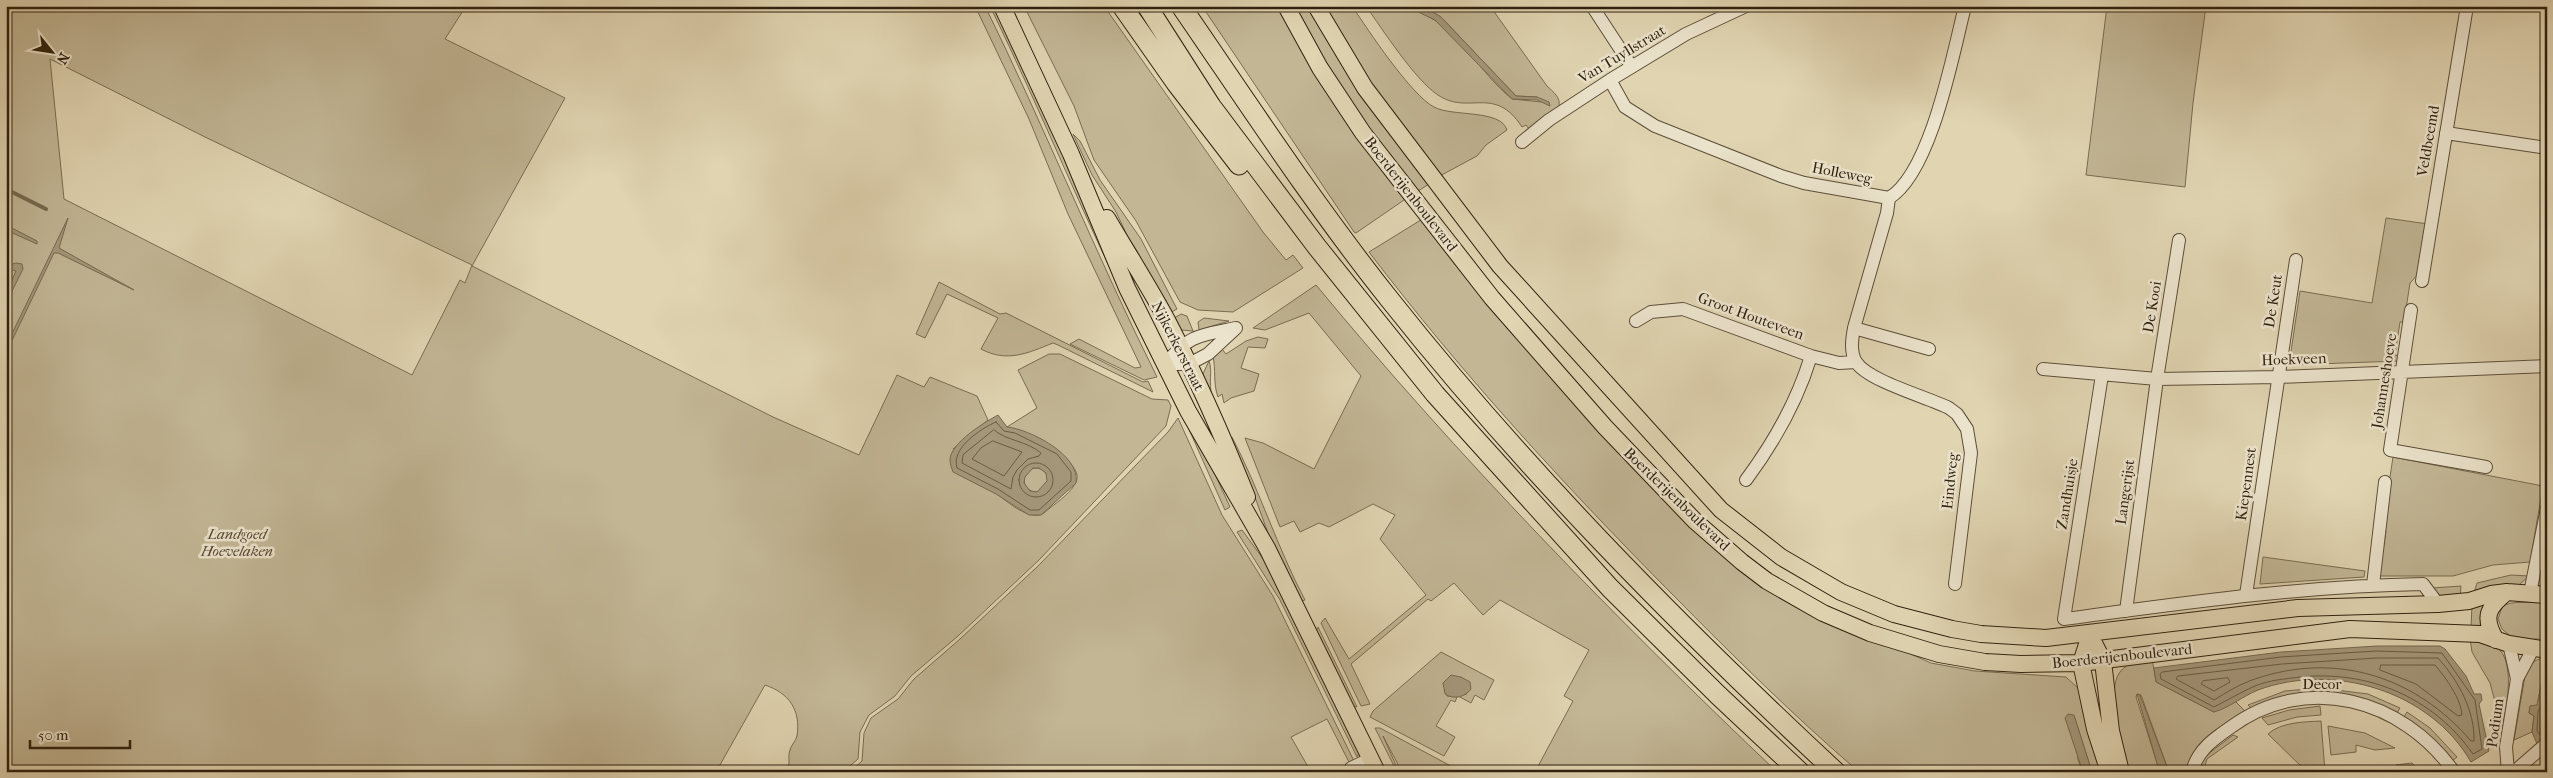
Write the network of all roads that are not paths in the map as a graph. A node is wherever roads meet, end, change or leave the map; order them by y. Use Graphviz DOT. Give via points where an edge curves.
graph roads {
  1 [pos="1002,6"];
  2 [pos="1122,6"];
  3 [pos="1147,6"];
  4 [pos="1181,6"];
  5 [pos="1286,6"];
  6 [pos="1316,6"];
  7 [pos="1592,6"];
  8 [pos="1965,6"];
  9 [pos="2467,6"];
  10 [pos="1743,7"];
  11 [pos="1632,67"];
  12 [pos="1610,80"];
  13 [pos="2446,133"];
  14 [pos="1522,142"];
  15 [pos="2547,148"];
  16 [pos="1071,154"];
  17 [pos="1889,198"];
  18 [pos="2179,240"];
  19 [pos="2296,260"];
  20 [pos="2422,281"];
  21 [pos="2411,310"];
  22 [pos="1370,314"];
  23 [pos="1636,321"];
  24 [pos="1854,328"];
  25 [pos="1179,346"];
  26 [pos="1929,349"];
  27 [pos="1811,356"];
  28 [pos="1856,362"];
  29 [pos="1166,364"];
  30 [pos="1189,364"];
  31 [pos="2547,366"];
  32 [pos="2043,369"];
  33 [pos="2401,372"];
  34 [pos="2102,375"];
  35 [pos="2278,377"];
  36 [pos="2157,379"];
  37 [pos="2486,467"];
  38 [pos="1746,480"];
  39 [pos="2385,482"];
  40 [pos="2547,508"];
  41 [pos="1267,548"];
  42 [pos="1955,584"];
  43 [pos="2373,585"];
  44 [pos="2507,592"];
  45 [pos="2530,593"];
  46 [pos="2246,595"];
  47 [pos="2547,595"];
  48 [pos="2438,604"];
  49 [pos="2126,611"];
  50 [pos="2090,635"];
  51 [pos="2502,642"];
  52 [pos="2542,649"];
  53 [pos="2103,660"];
  54 [pos="2081,664"];
  55 [pos="2517,678"];
  56 [pos="2547,743"];
  57 [pos="1374,765"];
  58 [pos="1351,768"];
  59 [pos="1800,772"];
  60 [pos="1836,772"];
  61 [pos="2109,772"];
  62 [pos="2121,772"];
  63 [pos="2192,772"];
  64 [pos="2454,772"];
  65 [pos="2508,772"];
  66 [pos="2514,772"];
  1 -- 16 [label="main road, Nijkerkerstraat"];
  2 -- 22 [label="highway" via="1176,84 1308,254"];
  3 -- 22 [label="highway" via="1211,106"];
  4 -- 60 [label="highway" via="1337,232 1482,408 1626,569 1734,677"];
  5 -- 54 [label="main road, Boerderijenboulevard" via="1340,100 1498,306 1604,427 1695,521 1768,581 1850,626 1930,652 1985,662"];
  6 -- 50 [label="main road, Boerderijenboulevard" via="1365,88 1500,266 1721,510 1781,557 1841,592 1916,621 2014,637"];
  7 -- 11 [label="street"];
  8 -- 17 [label="street, Holleweg" via="1928,144 1902,187"];
  9 -- 13 [label="street, Veldbeemd"];
  10 -- 11 [label="street, Van Tuyllstraat" via="1686,34"];
  11 -- 12 [label="street, Van Tuyllstraat"];
  12 -- 14 [label="street, Van Tuyllstraat"];
  12 -- 17 [label="street, Holleweg" via="1625,107 1655,126 1781,176"];
  13 -- 15 [label="street"];
  13 -- 20 [label="street, Veldbeemd"];
  16 -- 25 [label="main road, Nijkerkerstraat"];
  16 -- 29 [label="main road, Nijkerkerstraat" via="1127,288"];
  17 -- 24 [label="street"];
  18 -- 36 [label="street, De Kooi"];
  19 -- 35 [label="street, De Keut"];
  21 -- 33 [label="street, Johanneshoeve"];
  22 -- 59 [label="highway" via="1479,445 1610,588"];
  23 -- 27 [label="street, Groot Houteveen" via="1651,312 1683,309"];
  24 -- 26 [label="street"];
  24 -- 28 [label="street" via="1852,347"];
  25 -- 29 [label="street"];
  25 -- 30 [label="main road, Nijkerkerstraat"];
  25 -- 30 [label="street" via="1199,335 1236,328 1208,354"];
  27 -- 28 [label="street, Groot Houteveen" via="1839,363"];
  27 -- 38 [label="street" via="1791,410"];
  28 -- 42 [label="street, Eindweg" via="1875,377 1949,408 1967,429 1971,453"];
  29 -- 30 [label="street"];
  29 -- 41 [label="main road, Nijkerkerstraat" via="1188,411"];
  30 -- 41 [label="main road, Nijkerkerstraat" via="1222,433"];
  31 -- 33 [label="street, Hoekveen"];
  32 -- 34 [label="street, Hoekveen"];
  33 -- 35 [label="street, Hoekveen"];
  33 -- 37 [label="street, Johanneshoeve" via="2390,450"];
  34 -- 36 [label="street, Hoekveen"];
  34 -- 49 [label="street, Zandhuisje" via="2064,619"];
  35 -- 36 [label="street, Hoekveen"];
  35 -- 46 [label="street, Kiepennest"];
  36 -- 49 [label="street, Langerijst"];
  39 -- 43 [label="street"];
  40 -- 45 [label="street"];
  41 -- 57 [label="main road, Nijkerkerstraat"];
  43 -- 46 [label="street"];
  43 -- 48 [label="street" via="2422,584"];
  44 -- 45 [label="main road, Boerderijenboulevard"];
  44 -- 48 [label="main road, Boerderijenboulevard"];
  44 -- 51 [label="main road" via="2493,603 2489,612 2488,625"];
  45 -- 47 [label="main road, Boerderijenboulevard"];
  46 -- 49 [label="street"];
  48 -- 50 [label="main road, Boerderijenboulevard" via="2298,608"];
  50 -- 53 [label="main road"];
  50 -- 54 [label="main road"];
  51 -- 52 [label="main road, Boerderijenboulevard"];
  51 -- 53 [label="main road, Boerderijenboulevard" via="2467,633 2350,629"];
  51 -- 55 [label="street, Podium"];
  52 -- 55 [label="street, Podium"];
  53 -- 54 [label="main road, Boerderijenboulevard"];
  53 -- 62 [label="main road" via="2111,731"];
  54 -- 61 [label="main road" via="2091,714"];
  55 -- 65 [label="street, Podium" via="2506,747"];
  56 -- 66 [label="street"];
  57 -- 58 [label="street"];
  63 -- 64 [label="street, Decor" via="2203,749 2252,714 2282,703 2324,698 2359,702 2399,719 2434,745"];
}
